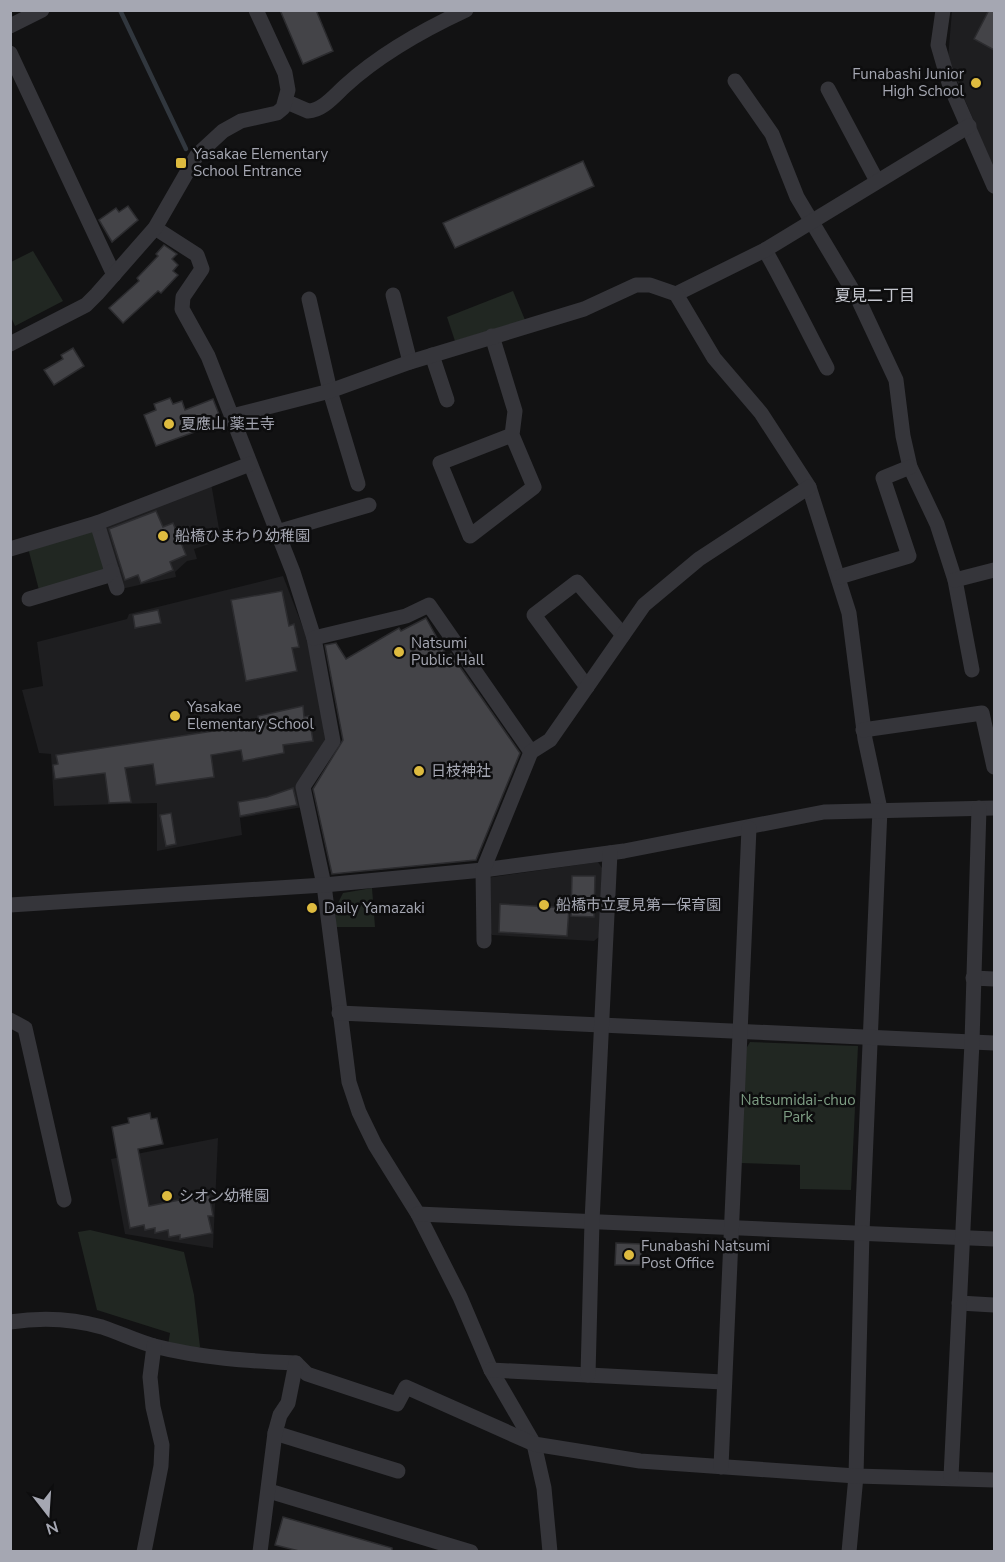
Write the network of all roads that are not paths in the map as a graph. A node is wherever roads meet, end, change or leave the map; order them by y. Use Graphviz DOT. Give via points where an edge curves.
graph roads {
  1 [pos="42,10"];
  2 [pos="256,10"];
  3 [pos="466,10"];
  4 [pos="943,10"];
  5 [pos="10,26"];
  6 [pos="10,53"];
  7 [pos="735,81"];
  8 [pos="828,89"];
  9 [pos="287,102"];
  10 [pos="969,126"];
  11 [pos="877,181"];
  12 [pos="994,186"];
  13 [pos="810,222"];
  14 [pos="155,228"];
  15 [pos="765,250"];
  16 [pos="114,275"];
  17 [pos="676,294"];
  18 [pos="393,295"];
  19 [pos="309,299"];
  20 [pos="492,336"];
  21 [pos="10,344"];
  22 [pos="432,355"];
  23 [pos="410,362"];
  24 [pos="827,368"];
  25 [pos="330,391"];
  26 [pos="447,400"];
  27 [pos="232,416"];
  28 [pos="512,435"];
  29 [pos="250,464"];
  30 [pos="910,467"];
  31 [pos="358,484"];
  32 [pos="809,487"];
  33 [pos="369,505"];
  34 [pos="97,523"];
  35 [pos="277,532"];
  36 [pos="10,549"];
  37 [pos="994,570"];
  38 [pos="112,571"];
  39 [pos="839,577"];
  40 [pos="955,579"];
  41 [pos="117,588"];
  42 [pos="29,599"];
  43 [pos="623,635"];
  44 [pos="314,638"];
  45 [pos="972,669"];
  46 [pos="587,687"];
  47 [pos="863,730"];
  48 [pos="531,752"];
  49 [pos="994,767"];
  50 [pos="979,808"];
  51 [pos="994,808"];
  52 [pos="880,809"];
  53 [pos="749,828"];
  54 [pos="610,853"];
  55 [pos="483,870"];
  56 [pos="324,885"];
  57 [pos="10,905"];
  58 [pos="484,941"];
  59 [pos="974,978"];
  60 [pos="994,979"];
  61 [pos="339,1013"];
  62 [pos="10,1020"];
  63 [pos="601,1024"];
  64 [pos="739,1033"];
  65 [pos="869,1037"];
  66 [pos="972,1042"];
  67 [pos="994,1043"];
  68 [pos="64,1200"];
  69 [pos="418,1214"];
  70 [pos="592,1221"];
  71 [pos="730,1226"];
  72 [pos="859,1232"];
  73 [pos="962,1237"];
  74 [pos="994,1239"];
  75 [pos="959,1303"];
  76 [pos="994,1305"];
  77 [pos="10,1322"];
  78 [pos="154,1346"];
  79 [pos="296,1364"];
  80 [pos="491,1370"];
  81 [pos="588,1376"];
  82 [pos="723,1383"];
  83 [pos="276,1433"];
  84 [pos="534,1444"];
  85 [pos="721,1467"];
  86 [pos="398,1471"];
  87 [pos="856,1476"];
  88 [pos="951,1477"];
  89 [pos="994,1480"];
  90 [pos="270,1491"];
  91 [pos="144,1551"];
  92 [pos="260,1551"];
  93 [pos="471,1551"];
  94 [pos="550,1551"];
  95 [pos="849,1551"];
  1 -- 5 [label="street"];
  2 -- 9 [label="street" via="285,73"];
  3 -- 9 [label="street" via="433,25 365,67 321,108 308,111"];
  4 -- 10 [label="street" via="938,45 949,83"];
  6 -- 16 [label="street"];
  7 -- 13 [label="street" via="772,134"];
  8 -- 11 [label="street"];
  9 -- 14 [label="street" via="277,113 241,121 223,131 197,155"];
  10 -- 11 [label="street"];
  10 -- 12 [label="street"];
  11 -- 13 [label="street"];
  13 -- 15 [label="street"];
  13 -- 30 [label="street" via="859,301 896,380"];
  14 -- 16 [label="street"];
  14 -- 27 [label="street" via="197,255 201,262 202,268 183,297 182,309 208,356"];
  15 -- 17 [label="street"];
  15 -- 24 [label="street"];
  16 -- 21 [label="street" via="86,305"];
  17 -- 20 [label="street" via="650,285 636,285 584,309"];
  17 -- 32 [label="street" via="714,358 762,413"];
  18 -- 23 [label="street"];
  19 -- 25 [label="street"];
  20 -- 22 [label="street"];
  20 -- 28 [label="street" via="515,411"];
  22 -- 23 [label="street"];
  22 -- 26 [label="street"];
  23 -- 25 [label="street"];
  25 -- 27 [label="street"];
  25 -- 31 [label="street"];
  27 -- 29 [label="street"];
  28 -- 28 [label="street" via="534,487 470,536 440,463"];
  29 -- 34 [label="street"];
  29 -- 35 [label="street"];
  30 -- 39 [label="street" via="883,478 909,556"];
  30 -- 40 [label="street" via="937,524"];
  32 -- 39 [label="street"];
  32 -- 43 [label="street" via="699,559 644,605"];
  33 -- 35 [label="street"];
  34 -- 36 [label="street"];
  34 -- 38 [label="street"];
  35 -- 44 [label="street"];
  37 -- 40 [label="street"];
  38 -- 41 [label="street"];
  38 -- 42 [label="street"];
  39 -- 47 [label="street" via="849,613"];
  40 -- 45 [label="street"];
  43 -- 46 [label="street"];
  43 -- 46 [label="street" via="577,582 534,615"];
  44 -- 48 [label="street" via="406,616 429,605"];
  44 -- 56 [label="street" via="333,741 303,787"];
  46 -- 48 [label="street" via="550,740"];
  47 -- 49 [label="street" via="982,713"];
  47 -- 52 [label="street"];
  48 -- 55 [label="street"];
  50 -- 51 [label="street"];
  50 -- 52 [label="street"];
  50 -- 59 [label="street"];
  52 -- 53 [label="street" via="824,812"];
  52 -- 65 [label="street" via="871,822"];
  53 -- 54 [label="street"];
  53 -- 64 [label="street"];
  54 -- 55 [label="street"];
  54 -- 63 [label="street"];
  55 -- 56 [label="street"];
  55 -- 58 [label="street"];
  56 -- 57 [label="street"];
  56 -- 61 [label="street"];
  59 -- 60 [label="street"];
  59 -- 66 [label="street"];
  61 -- 63 [label="street"];
  61 -- 69 [label="street" via="349,1082 359,1112"];
  62 -- 68 [label="street" via="25,1028"];
  63 -- 64 [label="street"];
  63 -- 70 [label="street"];
  64 -- 65 [label="street"];
  64 -- 71 [label="street"];
  65 -- 66 [label="street"];
  65 -- 72 [label="street"];
  66 -- 67 [label="street"];
  66 -- 73 [label="street"];
  69 -- 70 [label="street"];
  69 -- 80 [label="street"];
  70 -- 71 [label="street"];
  70 -- 81 [label="street"];
  71 -- 72 [label="street"];
  71 -- 82 [label="street"];
  72 -- 73 [label="street"];
  72 -- 87 [label="street"];
  73 -- 74 [label="street"];
  73 -- 75 [label="street"];
  75 -- 76 [label="street"];
  75 -- 88 [label="street"];
  77 -- 78 [label="street" via="67,1319"];
  78 -- 79 [label="street" via="223,1359"];
  78 -- 91 [label="street" via="150,1377 162,1445 161,1466"];
  79 -- 83 [label="street" via="288,1403"];
  79 -- 84 [label="street" via="307,1374 397,1404 405,1387"];
  80 -- 81 [label="street"];
  80 -- 84 [label="street"];
  81 -- 82 [label="street"];
  82 -- 85 [label="street"];
  83 -- 86 [label="street"];
  83 -- 90 [label="street"];
  84 -- 85 [label="street" via="640,1461"];
  84 -- 94 [label="street" via="544,1488"];
  85 -- 87 [label="street"];
  87 -- 88 [label="street"];
  87 -- 95 [label="street"];
  88 -- 89 [label="street"];
  90 -- 92 [label="street"];
  90 -- 93 [label="street"];
}
